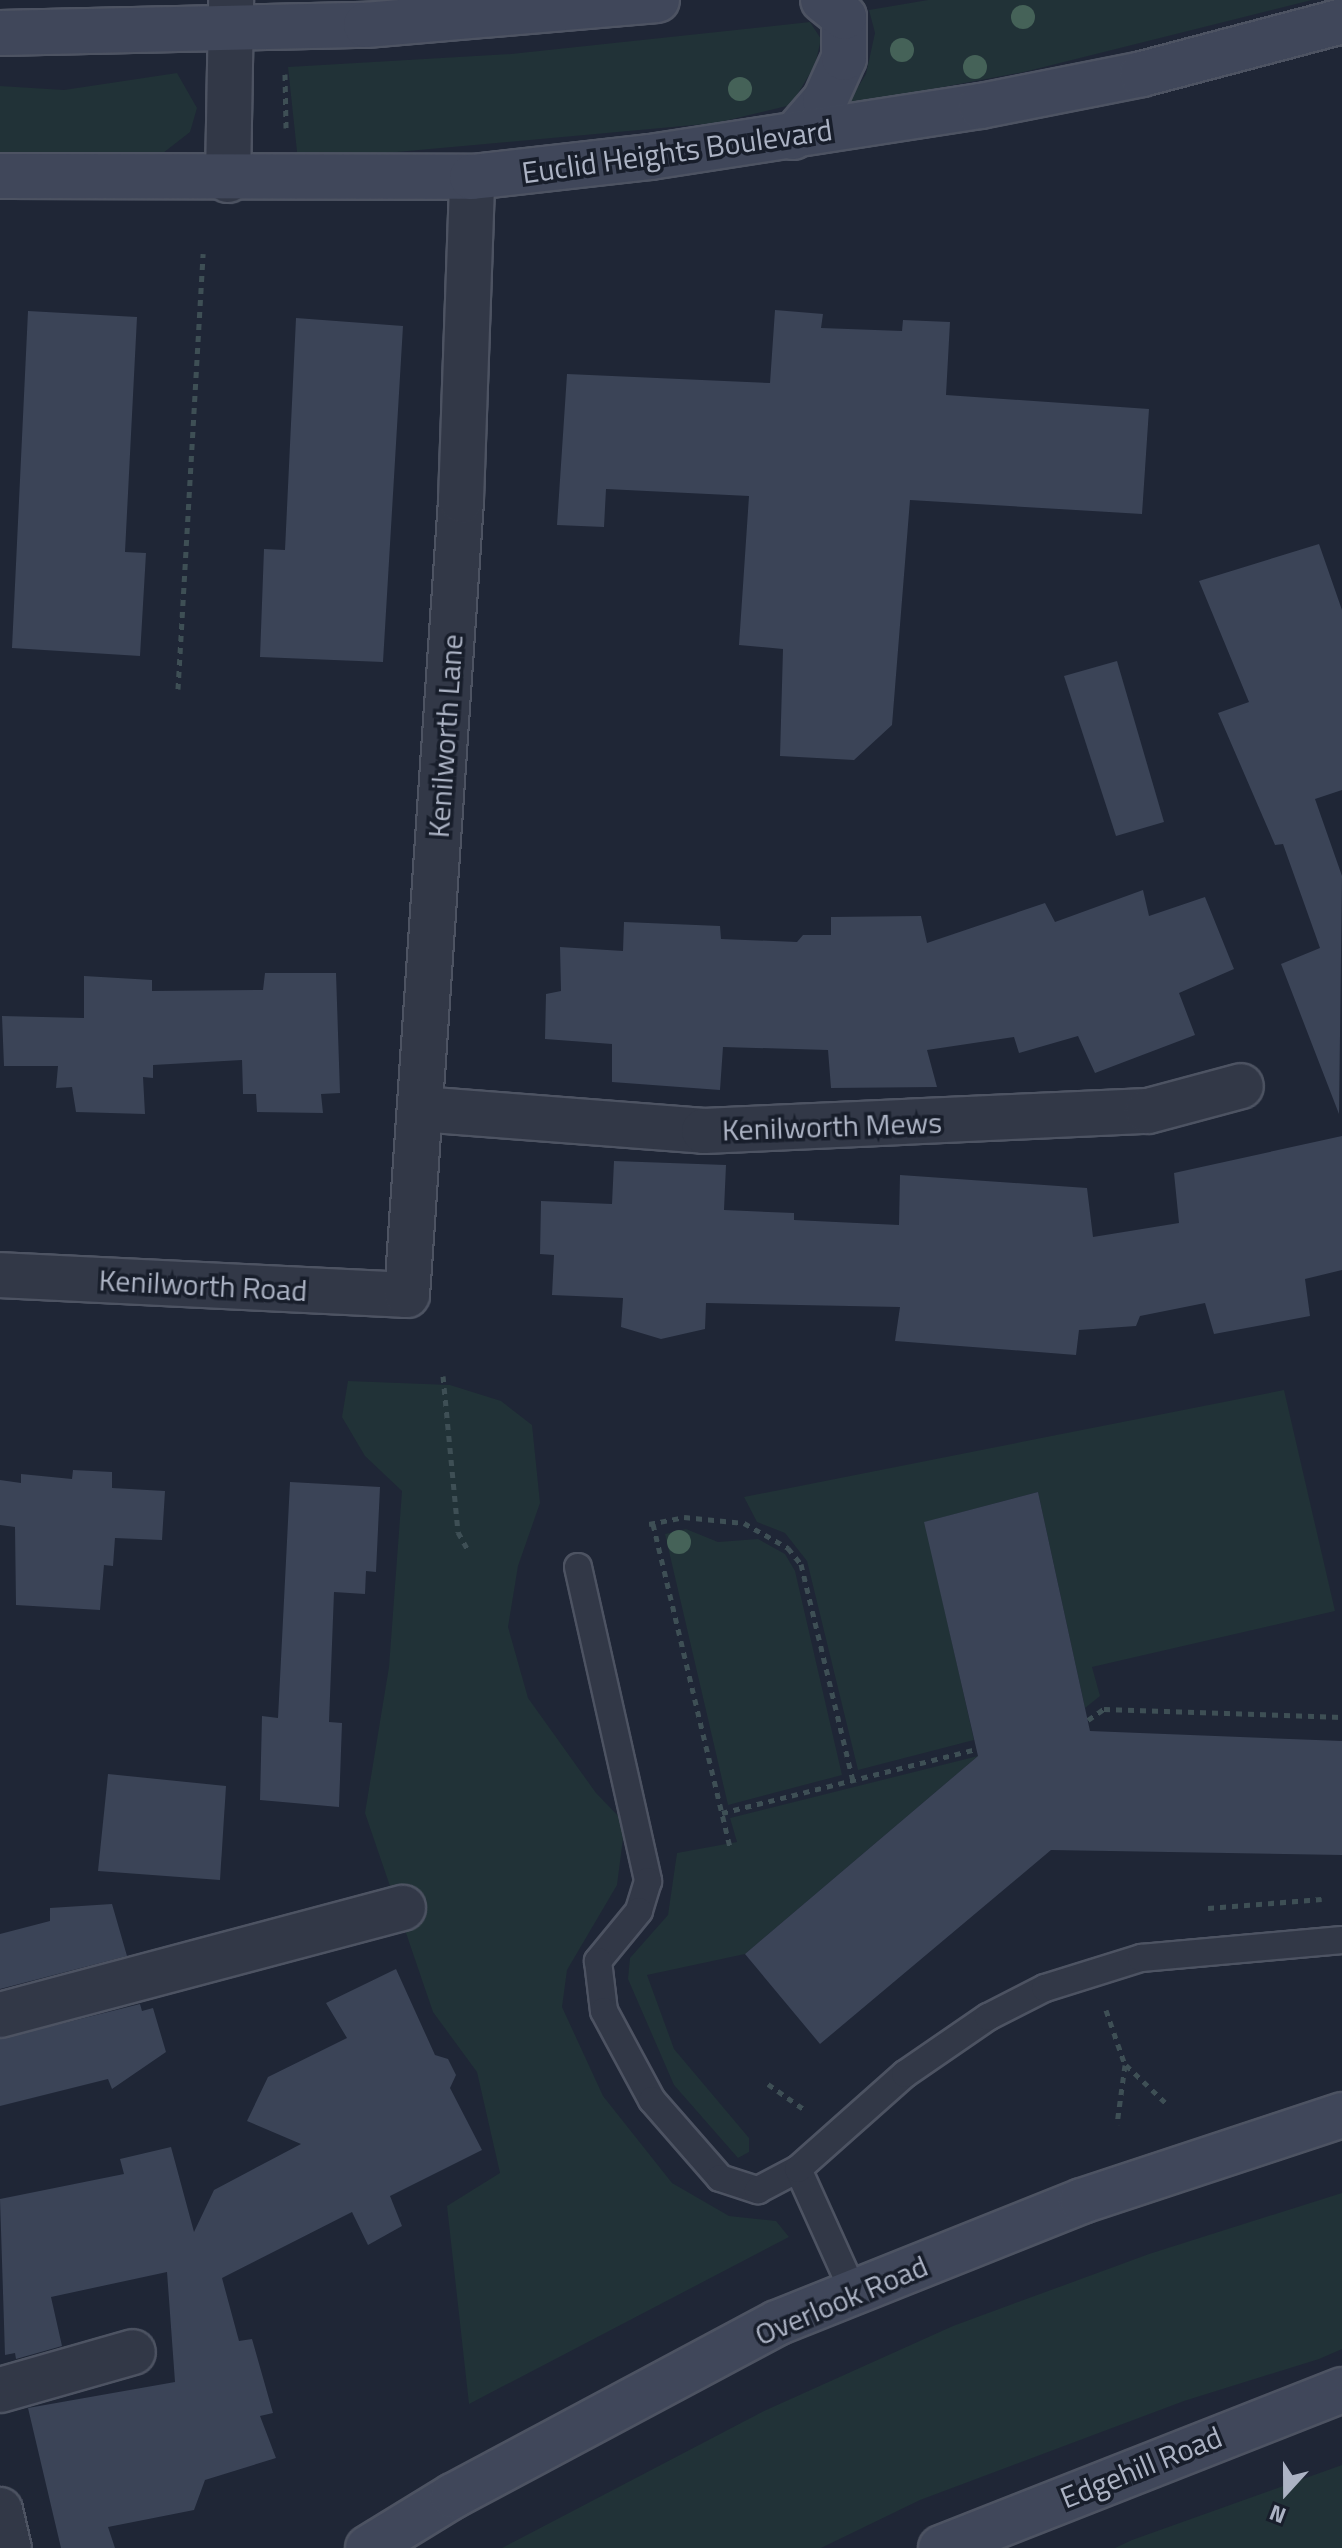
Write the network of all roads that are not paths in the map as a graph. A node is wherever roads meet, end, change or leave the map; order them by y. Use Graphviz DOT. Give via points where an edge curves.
graph roads {
  1 [pos="657,0"];
  2 [pos="823,0"];
  3 [pos="231,16"];
  4 [pos="1342,21"];
  5 [pos="0,33"];
  6 [pos="793,137"];
  7 [pos="0,176"];
  8 [pos="472,177"];
  9 [pos="228,180"];
  10 [pos="1241,1086"];
  11 [pos="420,1109"];
  12 [pos="0,1275"];
  13 [pos="407,1295"];
  14 [pos="578,1567"];
  15 [pos="403,1908"];
  16 [pos="1342,1940"];
  17 [pos="0,2015"];
  18 [pos="1342,2115"];
  19 [pos="798,2169"];
  20 [pos="853,2291"];
  21 [pos="133,2352"];
  22 [pos="0,2390"];
  23 [pos="1342,2390"];
  24 [pos="0,2510"];
  25 [pos="9,2548"];
  26 [pos="368,2548"];
  27 [pos="941,2548"];
  1 -- 3 [label="main road" via="505,17"];
  2 -- 6 [label="main road" via="844,17 844,58 825,100"];
  3 -- 5 [label="main road"];
  3 -- 9 [label="street"];
  4 -- 6 [label="main road, Euclid Heights Boulevard" via="1142,74"];
  6 -- 8 [label="main road, Euclid Heights Boulevard"];
  7 -- 9 [label="main road, Euclid Heights Boulevard"];
  8 -- 9 [label="main road, Euclid Heights Boulevard"];
  8 -- 11 [label="street, Kenilworth Lane" via="461,500"];
  10 -- 11 [label="street, Kenilworth Mews" via="1148,1111 704,1131"];
  11 -- 13 [label="street, Kenilworth Lane"];
  12 -- 13 [label="street, Kenilworth Road"];
  14 -- 19 [label="lane" via="648,1881 639,1911 598,1961 604,2011 652,2100 720,2178 758,2190"];
  15 -- 17 [label="street"];
  16 -- 19 [label="lane" via="1141,1958 1045,1988 988,2017 905,2074"];
  18 -- 20 [label="main road, Overlook Road" via="1082,2201"];
  19 -- 20 [label="lane"];
  20 -- 26 [label="main road, Overlook Road" via="763,2331 453,2496"];
  21 -- 22 [label="street"];
  23 -- 27 [label="main road, Edgehill Road"];
  24 -- 25 [label="street"];
}
